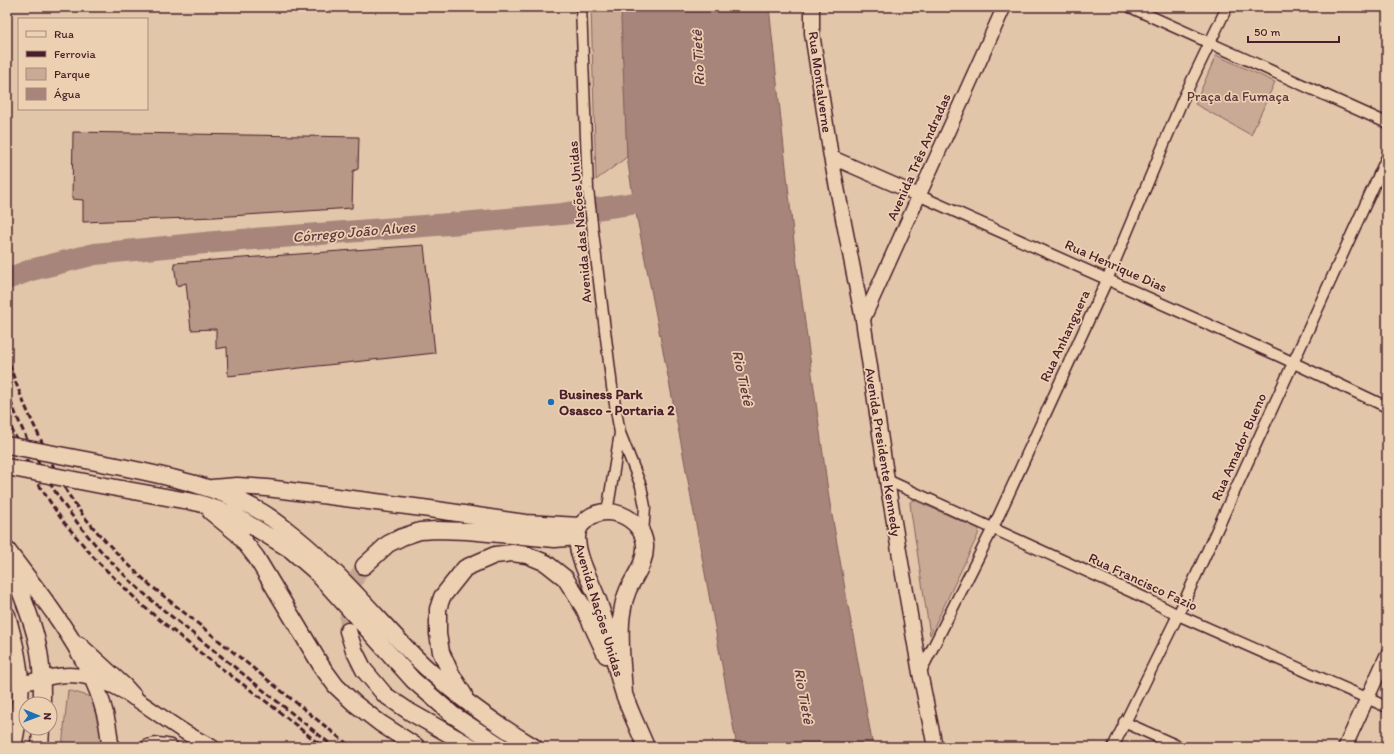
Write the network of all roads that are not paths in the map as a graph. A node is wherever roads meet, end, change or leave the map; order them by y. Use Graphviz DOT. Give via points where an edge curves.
graph roads {
  1 [pos="581,7"];
  2 [pos="812,7"];
  3 [pos="1004,7"];
  4 [pos="1130,7"];
  5 [pos="1227,7"];
  6 [pos="1210,44"];
  7 [pos="1387,122"];
  8 [pos="831,157"];
  9 [pos="1387,157"];
  10 [pos="918,195"];
  11 [pos="1107,280"];
  12 [pos="863,320"];
  13 [pos="1293,362"];
  14 [pos="1387,406"];
  15 [pos="620,433"];
  16 [pos="7,445"];
  17 [pos="7,467"];
  18 [pos="887,480"];
  19 [pos="209,488"];
  20 [pos="199,503"];
  21 [pos="607,512"];
  22 [pos="993,528"];
  23 [pos="578,532"];
  24 [pos="643,536"];
  25 [pos="7,550"];
  26 [pos="7,559"];
  27 [pos="364,566"];
  28 [pos="628,590"];
  29 [pos="576,594"];
  30 [pos="598,601"];
  31 [pos="7,614"];
  32 [pos="1178,615"];
  33 [pos="348,631"];
  34 [pos="72,639"];
  35 [pos="1387,655"];
  36 [pos="920,673"];
  37 [pos="93,677"];
  38 [pos="42,678"];
  39 [pos="21,684"];
  40 [pos="624,695"];
  41 [pos="42,696"];
  42 [pos="134,697"];
  43 [pos="1368,698"];
  44 [pos="469,704"];
  45 [pos="1387,707"];
  46 [pos="1124,722"];
  47 [pos="41,736"];
  48 [pos="13,747"];
  49 [pos="40,747"];
  50 [pos="110,747"];
  51 [pos="148,747"];
  52 [pos="171,747"];
  53 [pos="212,747"];
  54 [pos="417,747"];
  55 [pos="472,747"];
  56 [pos="502,747"];
  57 [pos="534,747"];
  58 [pos="646,747"];
  59 [pos="935,747"];
  60 [pos="1113,747"];
  61 [pos="1180,747"];
  62 [pos="1345,747"];
  1 -- 15 [label="street, Avenida das Nações Unidas" via="588,189"];
  2 -- 8 [label="main road, Rua Montalverne" via="812,33"];
  3 -- 10 [label="street, Avenida Três Andradas"];
  4 -- 6 [label="street"];
  5 -- 6 [label="street, Rua Anhanguera"];
  6 -- 7 [label="street"];
  6 -- 11 [label="street, Rua Anhanguera" via="1182,101"];
  8 -- 10 [label="street, Rua Henrique Dias"];
  8 -- 12 [label="main road, Avenida Presidente Kennedy"];
  9 -- 13 [label="street, Rua Amador Bueno"];
  10 -- 11 [label="street, Rua Henrique Dias"];
  10 -- 12 [label="street, Avenida Três Andradas"];
  11 -- 13 [label="street, Rua Henrique Dias"];
  11 -- 22 [label="street, Rua Anhanguera"];
  12 -- 18 [label="main road, Avenida Presidente Kennedy"];
  13 -- 14 [label="street, Rua Henrique Dias"];
  13 -- 32 [label="street, Rua Amador Bueno"];
  15 -- 21 [label="street"];
  15 -- 24 [label="street" via="641,486 645,507"];
  16 -- 19 [label="main road, bridge" via="117,466"];
  17 -- 20 [label="main road, bridge"];
  18 -- 22 [label="street, Rua Francisco Fazio"];
  18 -- 36 [label="main road, Avenida Presidente Kennedy"];
  19 -- 23 [label="main road" via="267,488 430,508"];
  19 -- 44 [label="main road" via="259,510 279,524 341,577 415,656"];
  20 -- 54 [label="main road" via="246,543 336,686 380,723"];
  20 -- 56 [label="main road" via="234,515 291,550 314,570 413,680 453,715"];
  21 -- 23 [label="main road, Avenida Nações Unidas" via="586,520"];
  21 -- 24 [label="main road" via="626,516 633,521"];
  22 -- 32 [label="street, Rua Francisco Fazio"];
  22 -- 36 [label="street, Rua Anhanguera"];
  23 -- 27 [label="main road" via="555,539 467,531 420,531 388,544"];
  23 -- 30 [label="main road, Avenida Nações Unidas" via="580,558"];
  24 -- 28 [label="main road, Avenida Nações Unidas" via="645,546 641,568"];
  25 -- 34 [label="main road"];
  26 -- 38 [label="main road" via="37,642"];
  28 -- 30 [label="main road" via="618,597"];
  28 -- 40 [label="main road, Avenida Nações Unidas" via="621,626"];
  29 -- 30 [label="main road"];
  29 -- 40 [label="main road"];
  29 -- 44 [label="main road" via="565,578 553,568 527,555 495,555 464,568 442,597 438,609 438,634 441,652"];
  30 -- 40 [label="main road, Avenida Nações Unidas"];
  31 -- 39 [label="main road"];
  32 -- 43 [label="street, Rua Francisco Fazio"];
  32 -- 46 [label="street, Rua Amador Bueno"];
  33 -- 55 [label="main road" via="364,670 385,695"];
  34 -- 37 [label="main road"];
  34 -- 42 [label="main road"];
  35 -- 43 [label="street"];
  36 -- 59 [label="main road, Avenida Presidente Kennedy"];
  37 -- 38 [label="main road" via="68,675"];
  37 -- 42 [label="main road"];
  37 -- 50 [label="main road" via="103,706"];
  38 -- 39 [label="main road"];
  38 -- 41 [label="main road"];
  39 -- 48 [label="main road"];
  40 -- 58 [label="main road, Avenida Nações Unidas"];
  42 -- 53 [label="main road" via="179,729"];
  43 -- 45 [label="street, Rua Francisco Fazio"];
  43 -- 62 [label="street"];
  44 -- 57 [label="main road"];
  46 -- 60 [label="street, Rua Amador Bueno"];
  46 -- 61 [label="street"];
  47 -- 49 [label="main road"];
  51 -- 52 [label="main road"];
}
